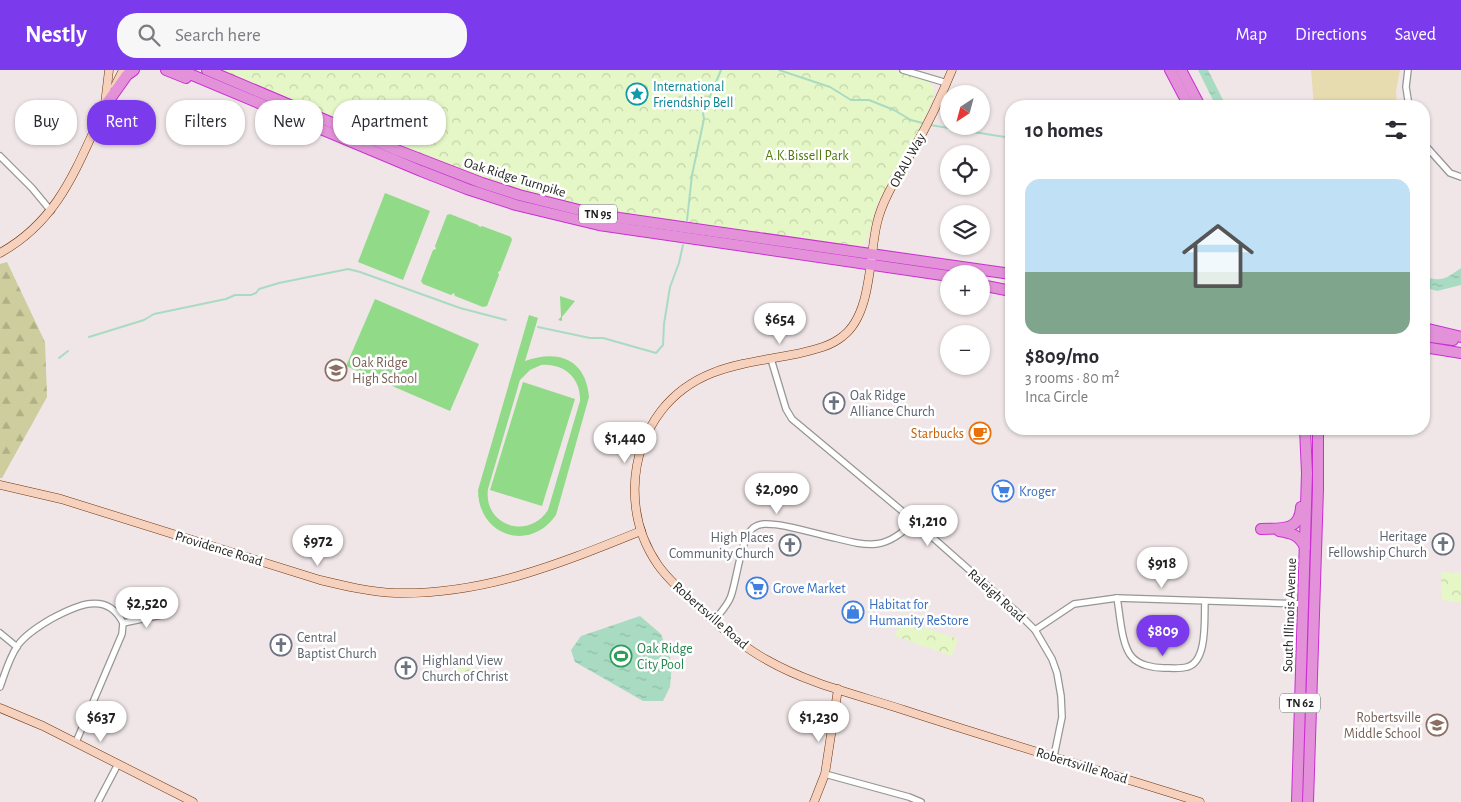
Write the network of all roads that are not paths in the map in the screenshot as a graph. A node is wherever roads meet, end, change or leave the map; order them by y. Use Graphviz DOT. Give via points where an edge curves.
graph roads {
  1 [pos="109,70"];
  2 [pos="123,70"];
  3 [pos="134,70"];
  4 [pos="166,70"];
  5 [pos="180,70"];
  6 [pos="207,70"];
  7 [pos="904,70"];
  8 [pos="952,70"];
  9 [pos="1170,70"];
  10 [pos="1181,70"];
  11 [pos="1408,70"];
  12 [pos="947,83"];
  13 [pos="106,100"];
  14 [pos="108,100"];
  15 [pos="109,100"];
  16 [pos="1186,100"];
  17 [pos="1197,100"];
  18 [pos="1408,100"];
  19 [pos="255,102"];
  20 [pos="255,103"];
  21 [pos="323,130"];
  22 [pos="87,144"];
  23 [pos="1430,151"];
  24 [pos="0,156"];
  25 [pos="1461,177"];
  26 [pos="51,210"];
  27 [pos="0,253"];
  28 [pos="872,254"];
  29 [pos="870,265"];
  30 [pos="1005,273"];
  31 [pos="940,275"];
  32 [pos="990,282"];
  33 [pos="1005,284"];
  34 [pos="990,286"];
  35 [pos="1005,289"];
  36 [pos="1430,329"];
  37 [pos="1430,337"];
  38 [pos="1461,337"];
  39 [pos="1461,342"];
  40 [pos="1430,348"];
  41 [pos="1461,353"];
  42 [pos="771,359"];
  43 [pos="1306,435"];
  44 [pos="1318,435"];
  45 [pos="1307,447"];
  46 [pos="0,485"];
  47 [pos="914,521"];
  48 [pos="641,531"];
  49 [pos="1305,547"];
  50 [pos="1117,598"];
  51 [pos="1205,601"];
  52 [pos="1303,604"];
  53 [pos="1314,604"];
  54 [pos="166,614"];
  55 [pos="714,621"];
  56 [pos="123,623"];
  57 [pos="1036,630"];
  58 [pos="0,633"];
  59 [pos="17,647"];
  60 [pos="0,688"];
  61 [pos="838,689"];
  62 [pos="0,708"];
  63 [pos="76,742"];
  64 [pos="1054,756"];
  65 [pos="118,764"];
  66 [pos="825,774"];
  67 [pos="98,802"];
  68 [pos="193,802"];
  69 [pos="814,802"];
  70 [pos="921,802"];
  71 [pos="1200,802"];
  72 [pos="1297,802"];
  73 [pos="1308,802"];
  1 -- 13 [label="street"];
  2 -- 14 [label="street"];
  3 -- 15 [label="highway"];
  4 -- 20 [label="highway" via="235,99"];
  5 -- 19 [label="highway, Oak Ridge Turnpike / TN 95"];
  6 -- 28 [label="highway, Oak Ridge Turnpike / TN 95" via="448,170 519,195 619,218"];
  7 -- 12 [label="street"];
  8 -- 12 [label="street, ORAU Way"];
  9 -- 16 [label="highway"];
  10 -- 17 [label="highway"];
  11 -- 18 [label="street"];
  12 -- 28 [label="street, ORAU Way" via="888,194"];
  21 -- 29 [label="highway, Oak Ridge Turnpike / TN 95" via="467,189 533,210 599,225"];
  22 -- 26 [label="street" via="69,183"];
  23 -- 25 [label="street" via="1450,173"];
  24 -- 26 [label="street"];
  26 -- 27 [label="street" via="23,238"];
  28 -- 29 [label="street, Robertsville Road"];
  28 -- 30 [label="highway, Oak Ridge Turnpike / TN 95"];
  29 -- 31 [label="highway, Oak Ridge Turnpike / TN 95"];
  29 -- 42 [label="street, Robertsville Road" via="862,306 845,335 820,349"];
  32 -- 33 [label="highway"];
  34 -- 35 [label="highway"];
  36 -- 38 [label="highway"];
  37 -- 39 [label="highway"];
  40 -- 41 [label="highway"];
  42 -- 47 [label="street, Raleigh Road" via="786,409 792,418"];
  42 -- 48 [label="street, Robertsville Road" via="729,366 704,376 679,392 658,415 645,437 636,465 634,494"];
  43 -- 45 [label="highway, South Illinois Avenue / TN 62"];
  44 -- 53 [label="highway, TN 62"];
  45 -- 49 [label="highway, South Illinois Avenue / TN 62"];
  45 -- 49 [label="highway" via="1300,518 1288,528 1261,529 1296,534"];
  46 -- 48 [label="street, Providence Road" via="61,499 320,580 395,593 441,592 495,582 571,559"];
  47 -- 55 [label="street" via="894,539 867,545 765,523 755,527 747,535 731,598"];
  47 -- 57 [label="street, Raleigh Road"];
  48 -- 55 [label="street, Robertsville Road" via="658,565"];
  49 -- 52 [label="highway, South Illinois Avenue / TN 62"];
  50 -- 51 [label="street"];
  50 -- 51 [label="street" via="1125,644 1131,657 1139,663 1159,668 1186,668 1197,660 1202,648"];
  50 -- 57 [label="street" via="1074,604"];
  51 -- 52 [label="street"];
  52 -- 53 [label="street"];
  52 -- 72 [label="highway, South Illinois Avenue / TN 62"];
  53 -- 73 [label="highway, TN 62"];
  54 -- 56 [label="street"];
  55 -- 61 [label="street, Robertsville Road" via="768,660 802,677"];
  56 -- 59 [label="street" via="113,609 101,604 76,606 33,631"];
  56 -- 63 [label="street" via="120,641"];
  57 -- 64 [label="street, Raleigh Road" via="1052,659 1061,696 1062,716"];
  58 -- 59 [label="street"];
  59 -- 60 [label="street"];
  61 -- 64 [label="street, Robertsville Road"];
  61 -- 66 [label="street"];
  62 -- 63 [label="street"];
  63 -- 65 [label="street"];
  64 -- 71 [label="street, Robertsville Road"];
  65 -- 67 [label="street"];
  65 -- 68 [label="street"];
  66 -- 69 [label="street"];
  66 -- 70 [label="street"];
}
